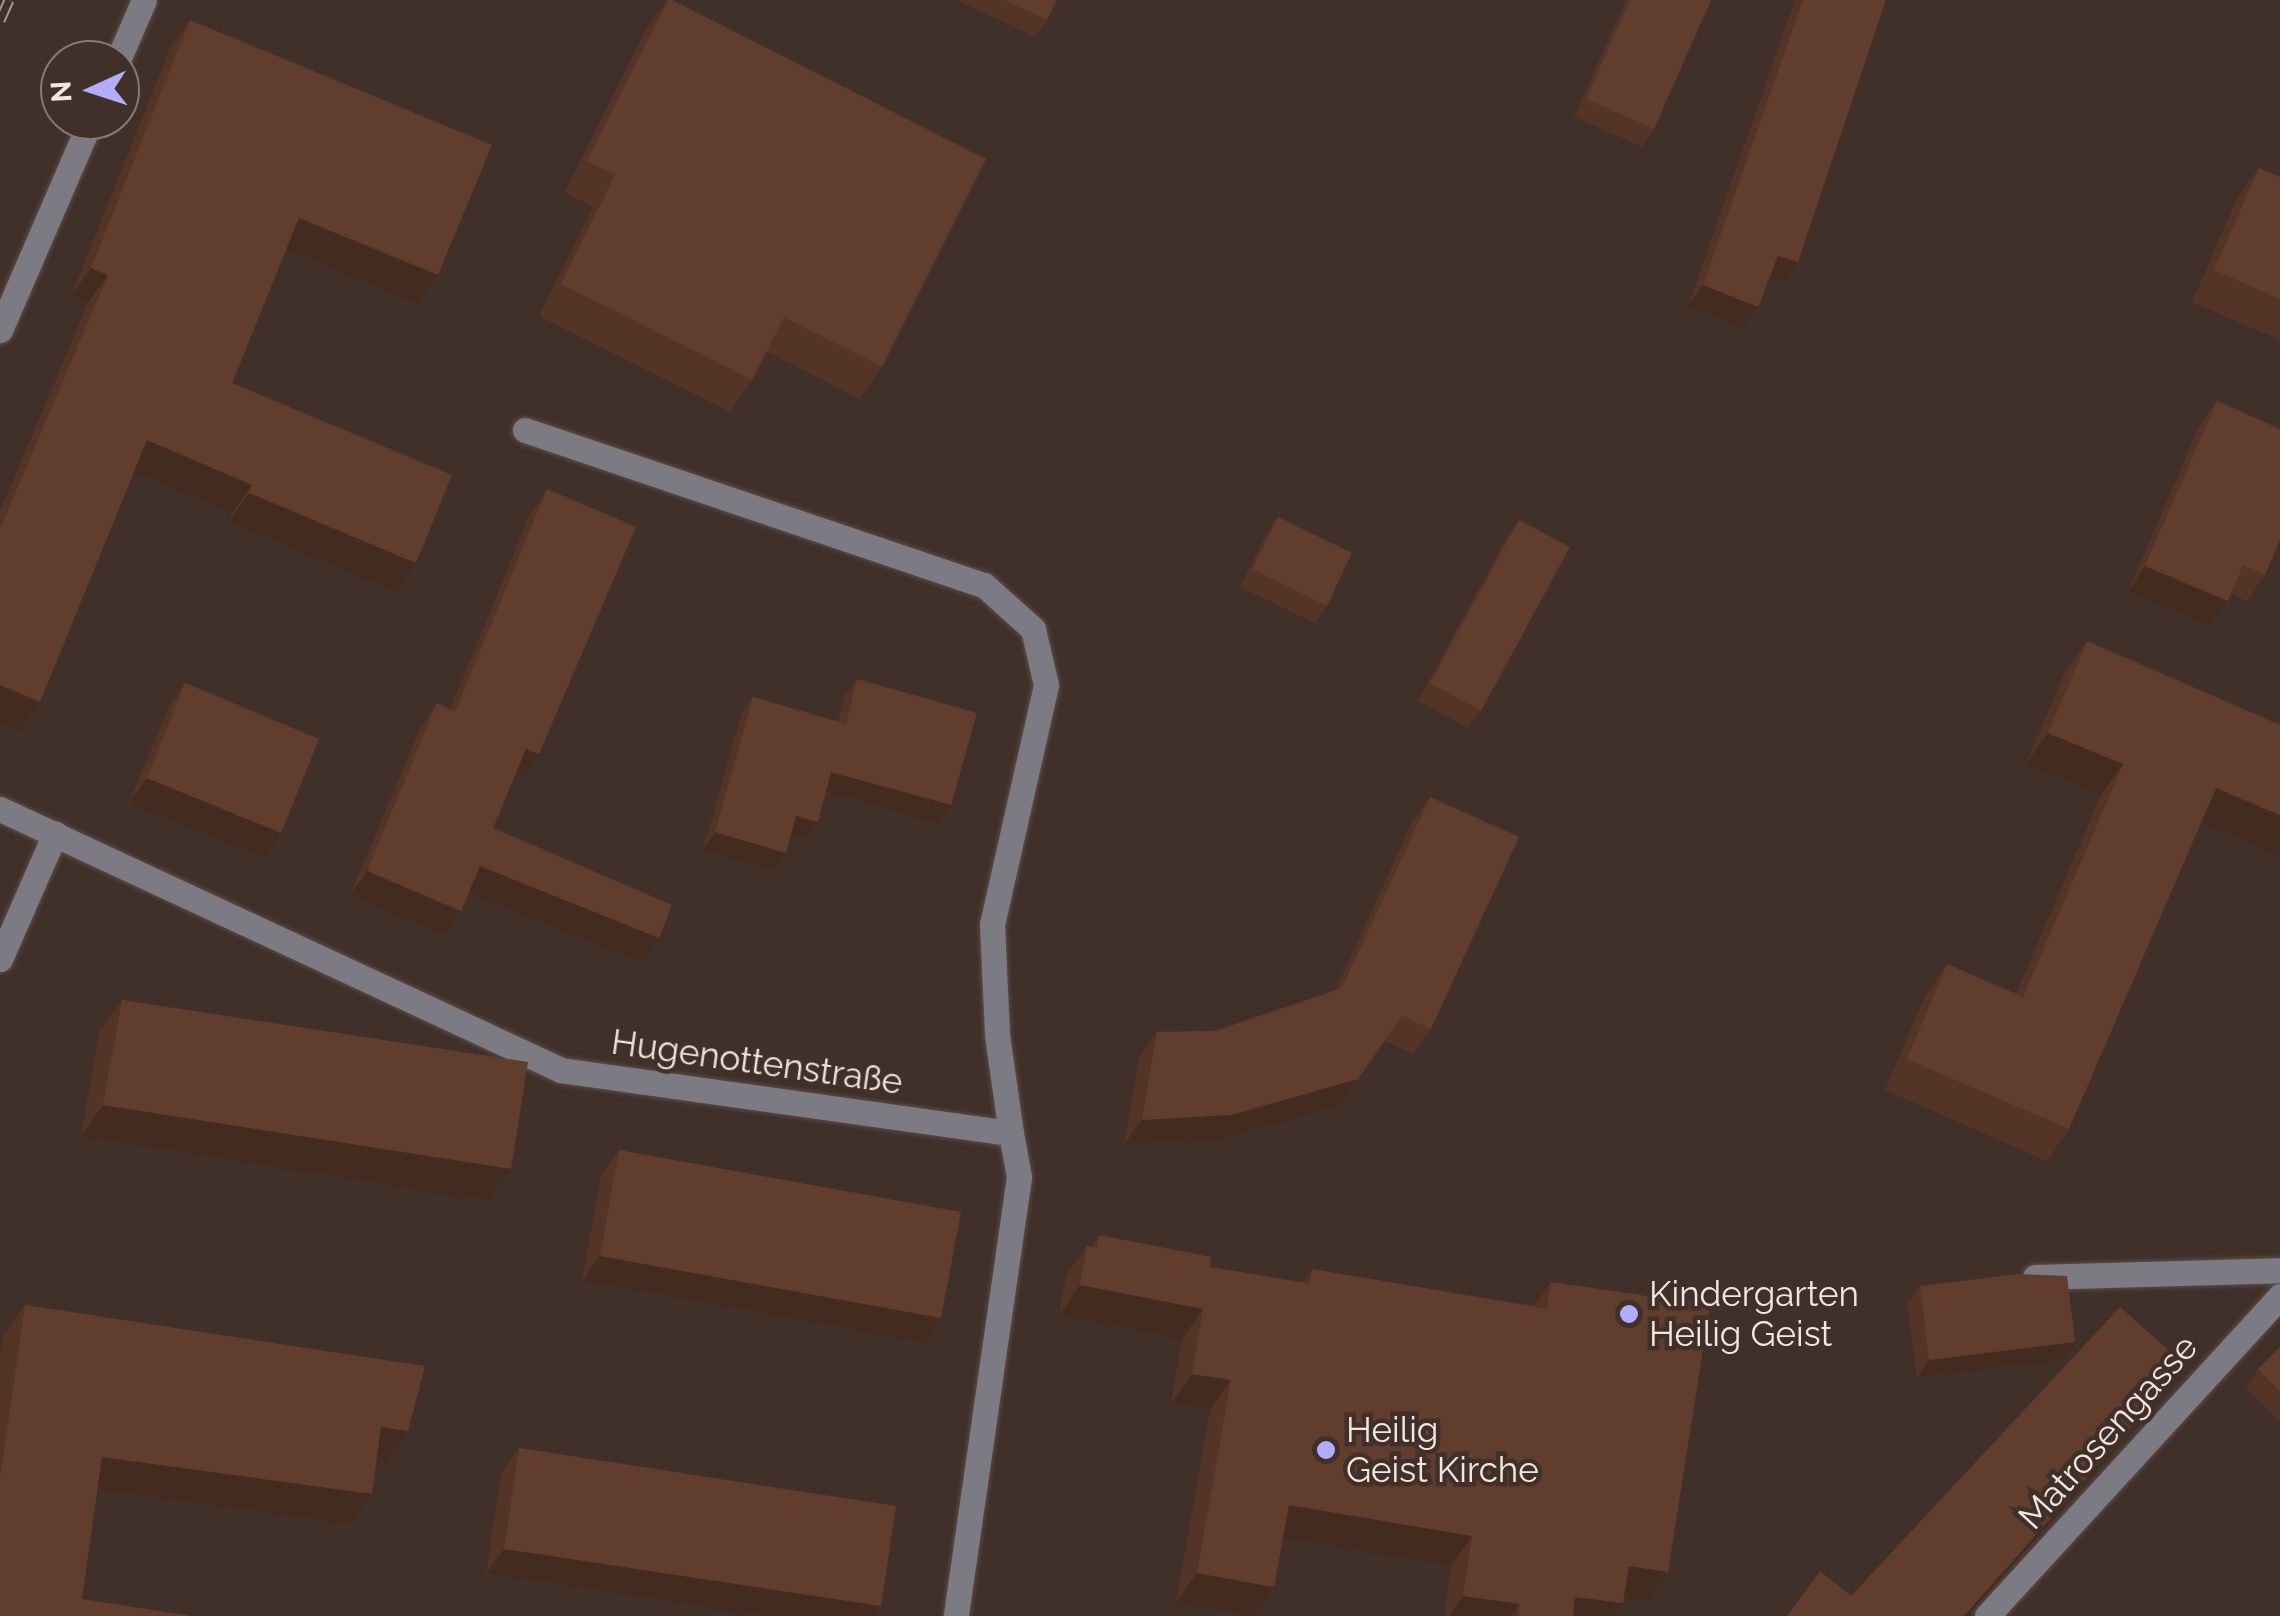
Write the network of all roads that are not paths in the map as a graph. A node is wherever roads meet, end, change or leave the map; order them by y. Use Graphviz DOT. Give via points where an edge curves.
graph roads {
  1 [pos="144,0"];
  2 [pos="127,40"];
  3 [pos="83,140"];
  4 [pos="0,330"];
  5 [pos="525,430"];
  6 [pos="0,809"];
  7 [pos="55,834"];
  8 [pos="0,960"];
  9 [pos="1012,1133"];
  10 [pos="2280,1270"];
  11 [pos="2014,1278"];
  12 [pos="2280,1296"];
  13 [pos="956,1616"];
  14 [pos="1987,1616"];
  1 -- 2 [label="street"];
  3 -- 4 [label="street"];
  5 -- 9 [label="street" via="984,585 1034,629 1046,685 992,924 997,1035"];
  6 -- 7 [label="street, Hugenottenstraße"];
  7 -- 8 [label="street"];
  7 -- 9 [label="street, Hugenottenstraße" via="561,1070"];
  9 -- 13 [label="street" via="1020,1177"];
  10 -- 11 [label="street"];
  12 -- 14 [label="street, Matrosengasse"];
}
